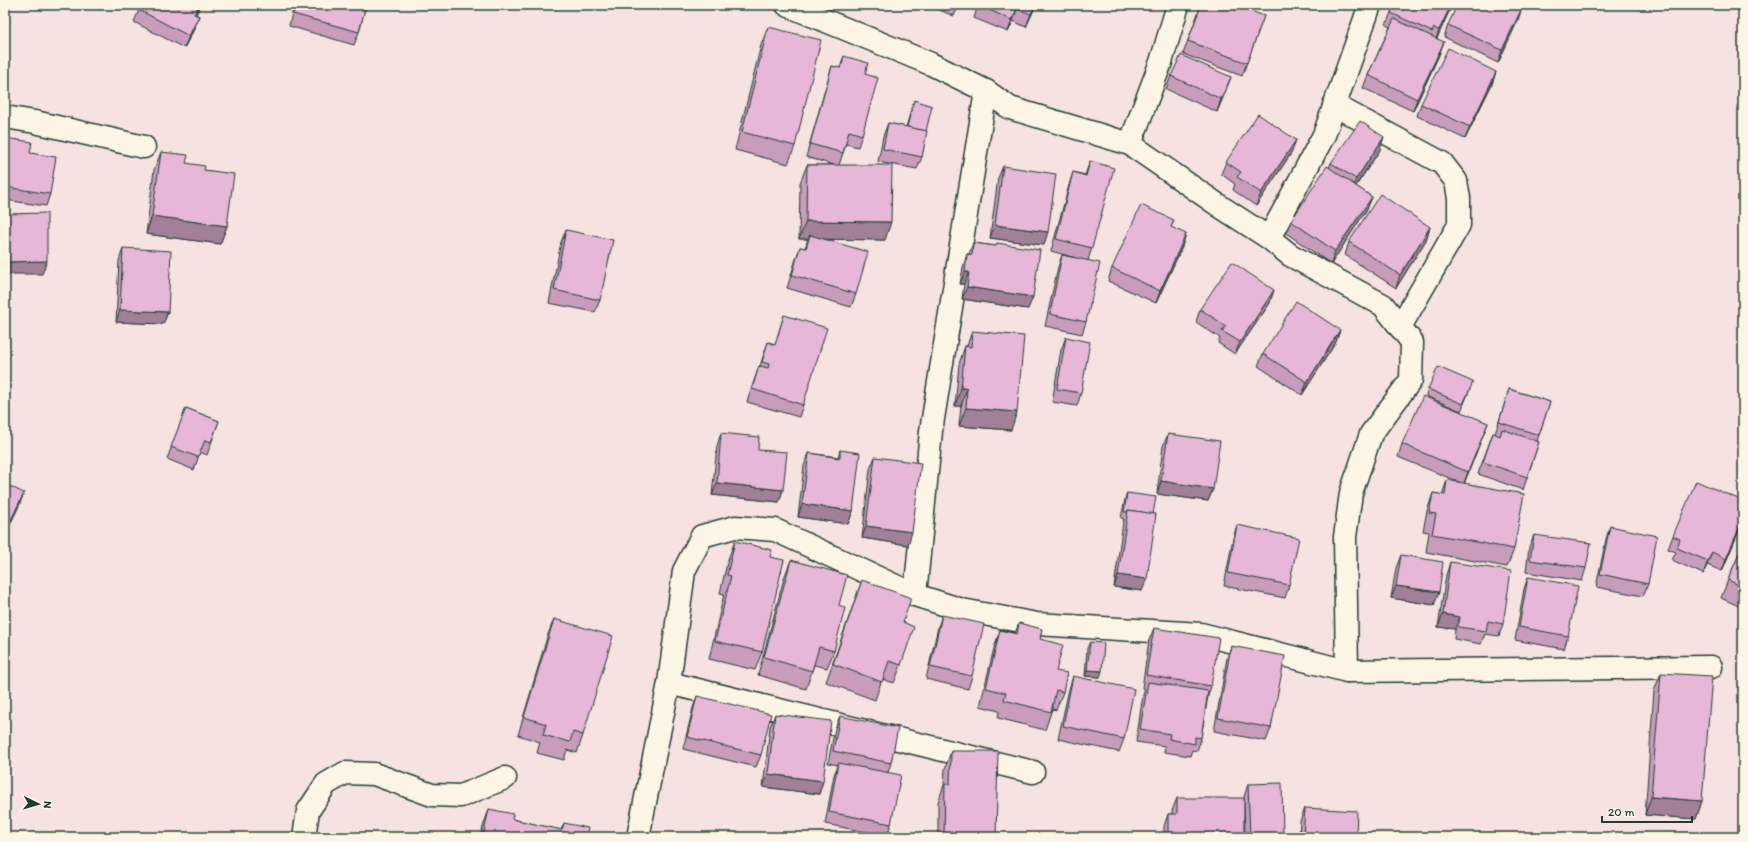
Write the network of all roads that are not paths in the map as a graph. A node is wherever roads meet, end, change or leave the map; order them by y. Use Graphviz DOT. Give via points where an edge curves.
graph roads {
  1 [pos="787,5"];
  2 [pos="1178,5"];
  3 [pos="1370,5"];
  4 [pos="986,91"];
  5 [pos="1334,105"];
  6 [pos="5,117"];
  7 [pos="1130,144"];
  8 [pos="144,147"];
  9 [pos="1269,238"];
  10 [pos="1400,327"];
  11 [pos="915,595"];
  12 [pos="1711,667"];
  13 [pos="1346,671"];
  14 [pos="669,683"];
  15 [pos="1033,772"];
  16 [pos="505,778"];
  17 [pos="304,837"];
  18 [pos="638,837"];
  1 -- 4 [label="street" via="931,64"];
  2 -- 7 [label="street" via="1161,62"];
  3 -- 5 [label="street"];
  4 -- 7 [label="street" via="1010,108"];
  4 -- 11 [label="street" via="931,431"];
  5 -- 9 [label="street" via="1324,135"];
  5 -- 10 [label="street" via="1442,163 1456,182 1459,225"];
  6 -- 8 [label="street"];
  7 -- 9 [label="street" via="1221,208"];
  9 -- 10 [label="street" via="1290,254 1382,305"];
  10 -- 13 [label="street" via="1412,342 1411,380 1371,434 1350,493 1345,537"];
  11 -- 13 [label="street" via="962,610 1038,624 1201,634"];
  11 -- 14 [label="street" via="775,530 735,527 702,536 684,570"];
  12 -- 13 [label="street"];
  14 -- 15 [label="street"];
  14 -- 18 [label="street"];
  16 -- 17 [label="street" via="461,796 432,795 374,774 345,773 326,784 308,811"];
}
